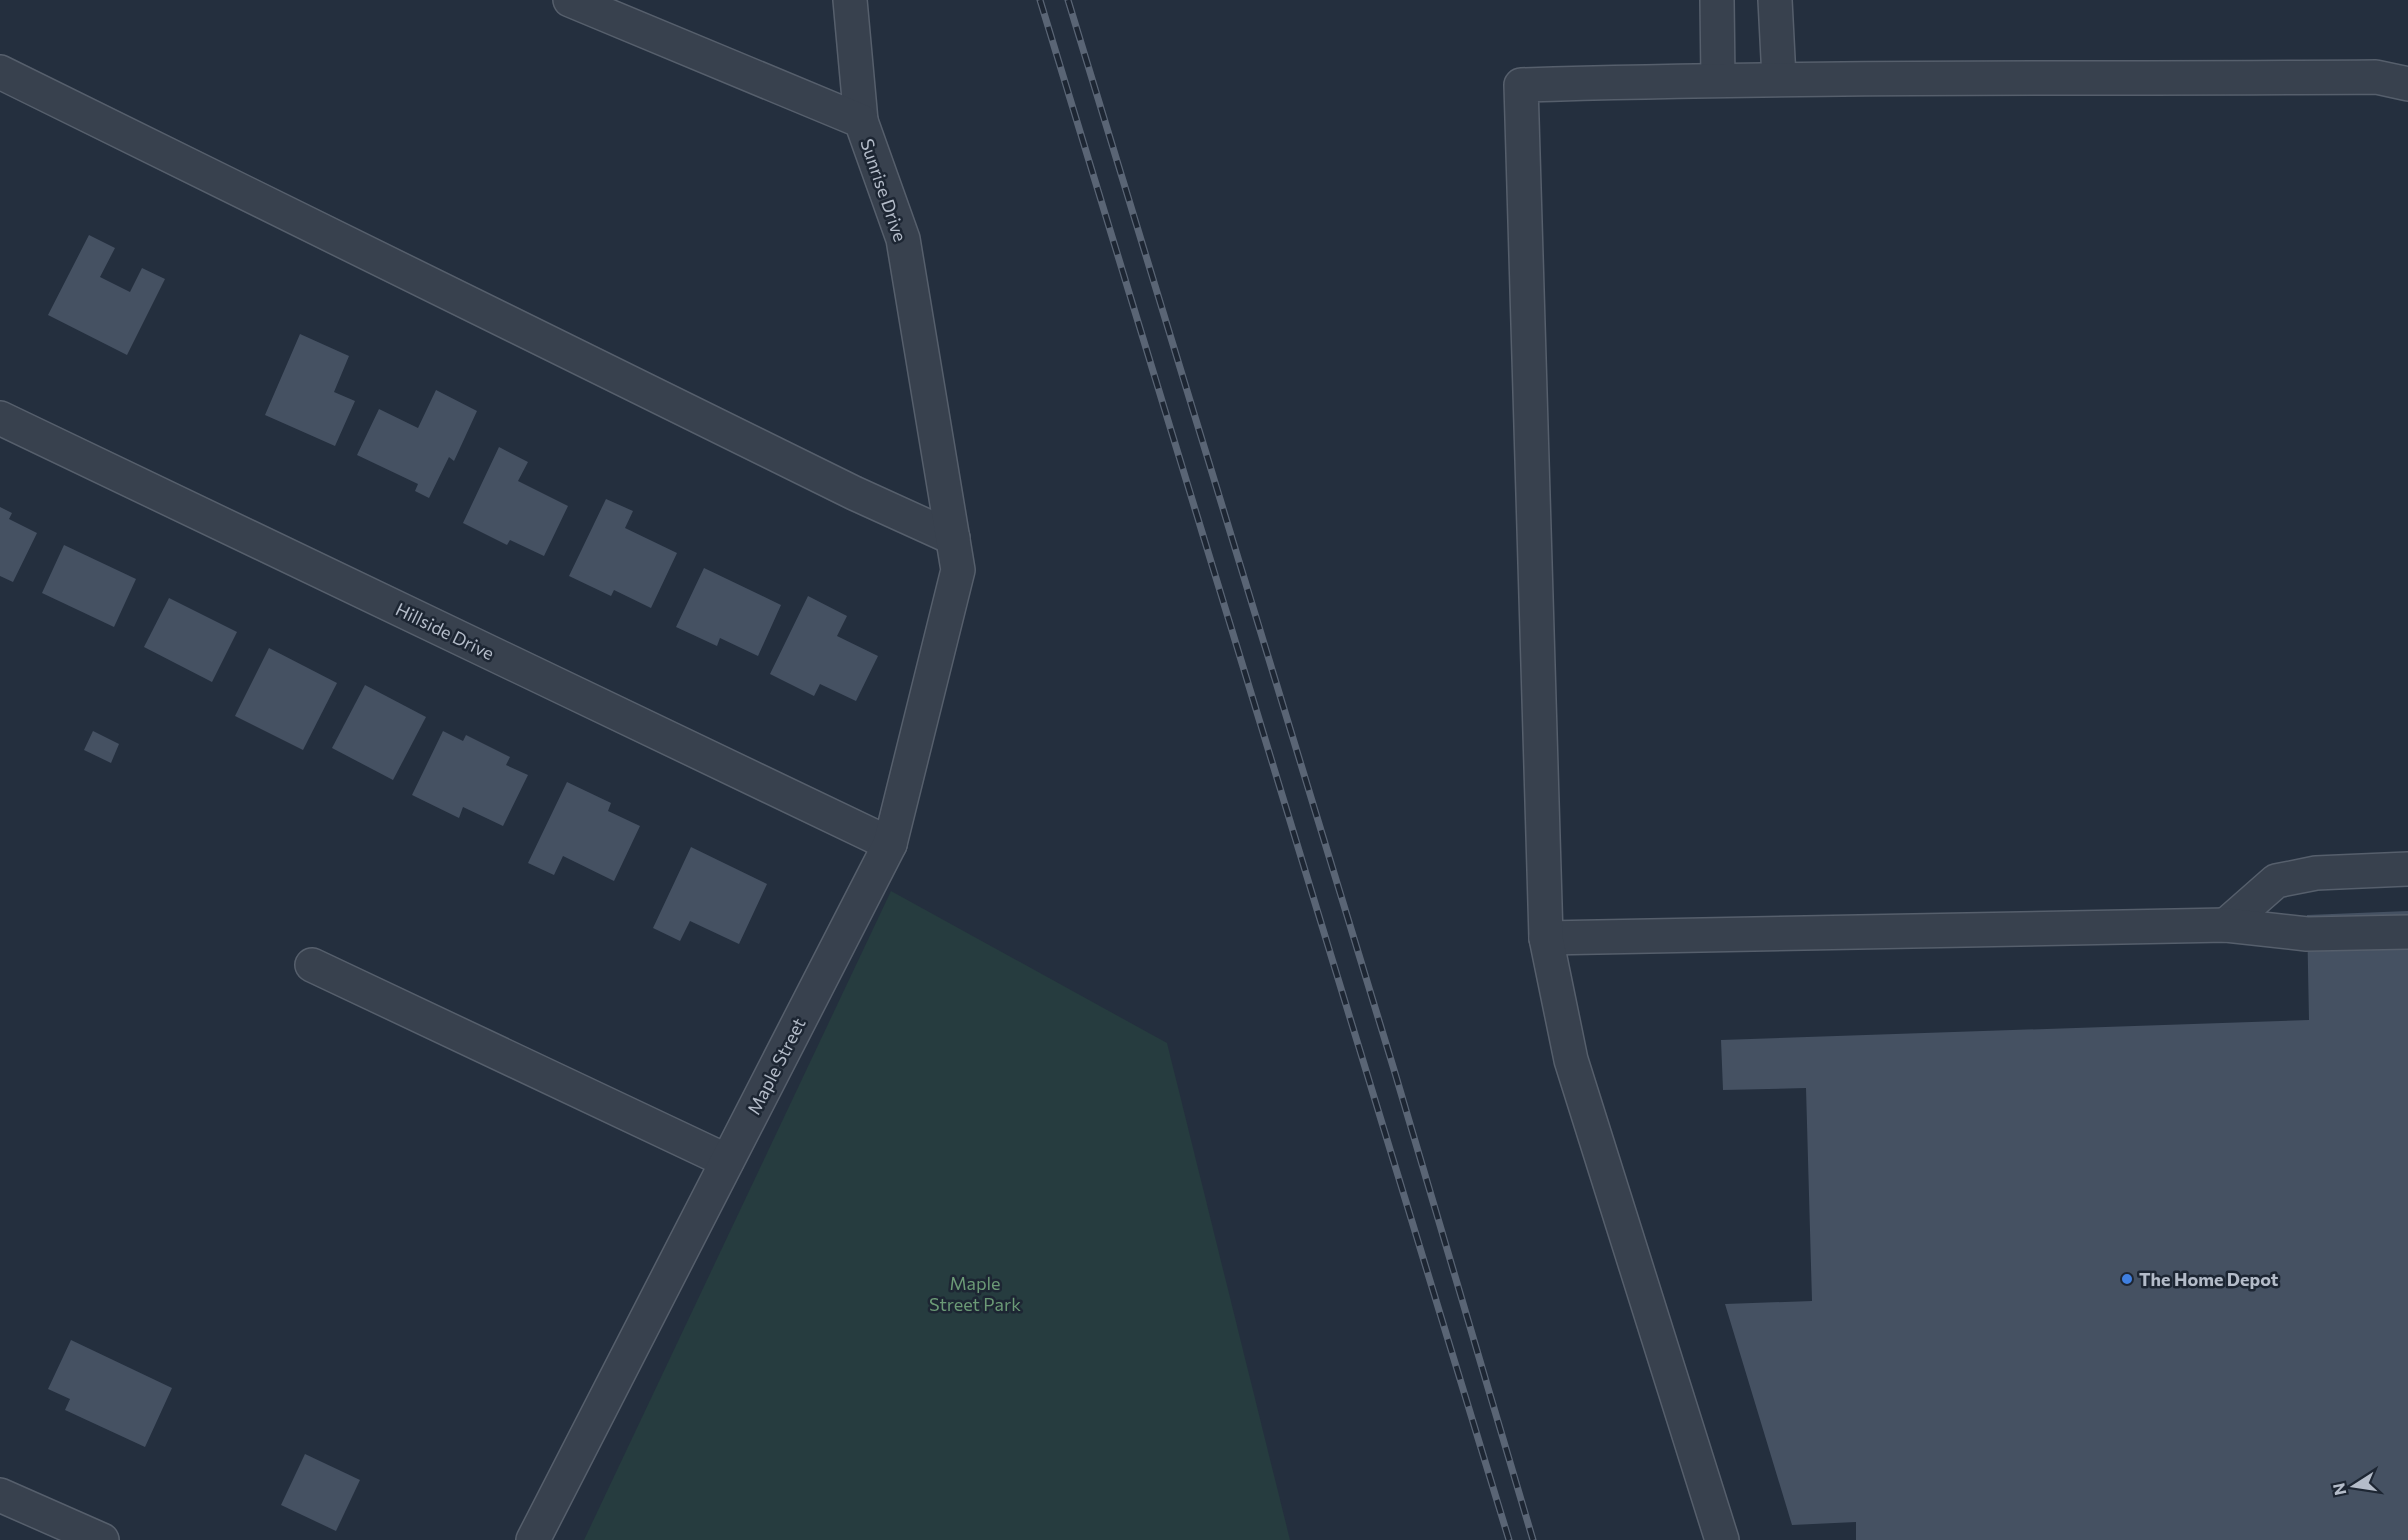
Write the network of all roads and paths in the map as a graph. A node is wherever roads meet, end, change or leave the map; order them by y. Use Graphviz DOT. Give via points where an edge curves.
graph roads {
  1 [pos="570,0"];
  2 [pos="850,0"];
  3 [pos="1718,0"];
  4 [pos="1775,0"];
  5 [pos="0,72"];
  6 [pos="1779,78"];
  7 [pos="1718,79"];
  8 [pos="2408,84"];
  9 [pos="861,121"];
  10 [pos="0,418"];
  11 [pos="954,538"];
  12 [pos="958,570"];
  13 [pos="890,843"];
  14 [pos="2408,869"];
  15 [pos="2226,925"];
  16 [pos="2408,932"];
  17 [pos="1546,938"];
  18 [pos="312,965"];
  19 [pos="727,1161"];
  20 [pos="0,1495"];
  21 [pos="102,1540"];
  22 [pos="533,1540"];
  23 [pos="1722,1540"];
  1 -- 9 [label="street, Sunrise Drive"];
  2 -- 9 [label="street"];
  3 -- 7 [label="street"];
  4 -- 6 [label="street"];
  5 -- 11 [label="street" via="844,488"];
  6 -- 7 [label="street"];
  6 -- 8 [label="street" via="2376,77"];
  7 -- 17 [label="street" via="1521,85"];
  9 -- 11 [label="street, Sunrise Drive" via="903,239"];
  10 -- 13 [label="street, Hillside Drive"];
  11 -- 12 [label="street, Sunrise Drive"];
  12 -- 13 [label="street, Maple Street"];
  13 -- 19 [label="street, Maple Street"];
  14 -- 15 [label="street" via="2316,873 2276,881"];
  15 -- 16 [label="street" via="2307,934"];
  15 -- 17 [label="street"];
  17 -- 23 [label="street" via="1571,1060"];
  18 -- 19 [label="street"];
  19 -- 22 [label="street, Maple Street"];
  20 -- 21 [label="street"];
}
